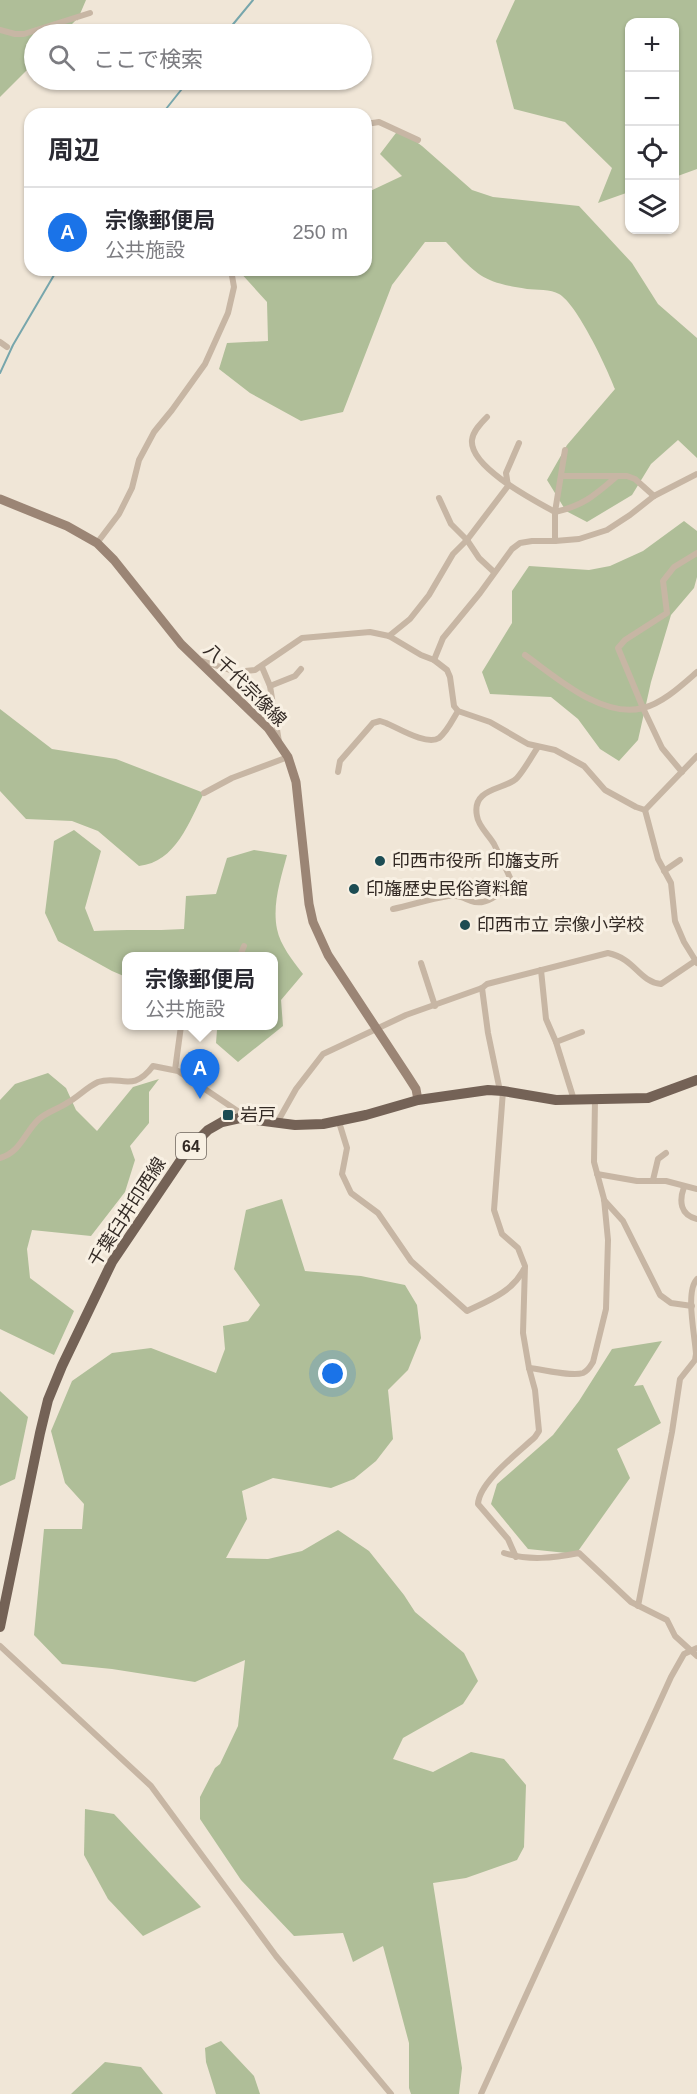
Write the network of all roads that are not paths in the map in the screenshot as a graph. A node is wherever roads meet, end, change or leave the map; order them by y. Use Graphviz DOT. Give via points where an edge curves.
graph roads {
  1 [pos="90,14"];
  2 [pos="57,24"];
  3 [pos="0,30"];
  4 [pos="24,34"];
  5 [pos="372,123"];
  6 [pos="418,140"];
  7 [pos="232,276"];
  8 [pos="0,342"];
  9 [pos="7,347"];
  10 [pos="487,417"];
  11 [pos="519,443"];
  12 [pos="565,450"];
  13 [pos="697,474"];
  14 [pos="562,476"];
  15 [pos="616,477"];
  16 [pos="508,486"];
  17 [pos="654,496"];
  18 [pos="439,498"];
  19 [pos="0,499"];
  20 [pos="555,512"];
  21 [pos="467,540"];
  22 [pos="555,542"];
  23 [pos="97,543"];
  24 [pos="697,553"];
  25 [pos="494,572"];
  26 [pos="389,636"];
  27 [pos="525,655"];
  28 [pos="195,659"];
  29 [pos="434,660"];
  30 [pos="262,668"];
  31 [pos="301,669"];
  32 [pos="697,672"];
  33 [pos="270,686"];
  34 [pos="643,708"];
  35 [pos="458,711"];
  36 [pos="279,742"];
  37 [pos="538,747"];
  38 [pos="697,756"];
  39 [pos="288,757"];
  40 [pos="338,772"];
  41 [pos="682,772"];
  42 [pos="204,793"];
  43 [pos="645,810"];
  44 [pos="680,860"];
  45 [pos="664,871"];
  46 [pos="393,909"];
  47 [pos="244,946"];
  48 [pos="242,952"];
  49 [pos="696,962"];
  50 [pos="421,963"];
  51 [pos="541,970"];
  52 [pos="482,988"];
  53 [pos="435,1006"];
  54 [pos="376,1028"];
  55 [pos="180,1030"];
  56 [pos="582,1032"];
  57 [pos="556,1042"];
  58 [pos="175,1070"];
  59 [pos="697,1080"];
  60 [pos="502,1091"];
  61 [pos="418,1100"];
  62 [pos="574,1100"];
  63 [pos="595,1100"];
  64 [pos="249,1118"];
  65 [pos="278,1121"];
  66 [pos="339,1122"];
  67 [pos="666,1153"];
  68 [pos="0,1158"];
  69 [pos="597,1174"];
  70 [pos="653,1180"];
  71 [pos="684,1186"];
  72 [pos="697,1189"];
  73 [pos="604,1199"];
  74 [pos="697,1219"];
  75 [pos="525,1266"];
  76 [pos="697,1279"];
  77 [pos="692,1306"];
  78 [pos="694,1366"];
  79 [pos="529,1368"];
  80 [pos="504,1553"];
  81 [pos="516,1557"];
  82 [pos="638,1605"];
  83 [pos="0,1627"];
  84 [pos="0,1646"];
  85 [pos="695,1651"];
  86 [pos="391,2094"];
  87 [pos="481,2094"];
  1 -- 2 [label="street"];
  3 -- 4 [label="street"];
  5 -- 6 [label="street" via="379,122"];
  7 -- 23 [label="street" via="234,287 228,313 205,364 154,432 119,514"];
  8 -- 9 [label="street"];
  10 -- 16 [label="street" via="476,431 472,446 486,467"];
  11 -- 16 [label="street" via="506,473"];
  12 -- 14 [label="street"];
  13 -- 17 [label="street"];
  14 -- 15 [label="street"];
  14 -- 20 [label="street"];
  15 -- 17 [label="street" via="635,479"];
  15 -- 20 [label="street" via="586,501"];
  16 -- 20 [label="street"];
  16 -- 21 [label="street"];
  17 -- 22 [label="street" via="607,530"];
  18 -- 21 [label="street" via="451,524"];
  19 -- 23 [label="main road, 八千代宗像線" via="67,526"];
  20 -- 22 [label="street"];
  21 -- 25 [label="street"];
  21 -- 26 [label="street" via="410,619"];
  22 -- 25 [label="street" via="520,543"];
  23 -- 28 [label="main road, 八千代宗像線"];
  24 -- 34 [label="street" via="674,567 663,581 666,613 619,645"];
  25 -- 29 [label="street" via="443,638"];
  26 -- 29 [label="street"];
  26 -- 30 [label="street" via="370,632 302,638"];
  27 -- 34 [label="street" via="604,706 621,710"];
  28 -- 30 [label="street" via="236,672"];
  28 -- 36 [label="main road, 八千代宗像線"];
  29 -- 35 [label="street" via="447,670"];
  30 -- 33 [label="street"];
  31 -- 33 [label="street" via="295,676"];
  32 -- 34 [label="street"];
  33 -- 36 [label="street"];
  34 -- 41 [label="street" via="662,748"];
  35 -- 37 [label="street" via="490,722"];
  35 -- 40 [label="street" via="441,737 429,741 380,721 373,723 340,761"];
  36 -- 39 [label="main road, 八千代宗像線"];
  37 -- 43 [label="street" via="555,750 584,766 605,790"];
  37 -- 46 [label="street" via="517,779 495,787 478,803 479,822 512,882 496,897 482,902 462,896 446,897"];
  38 -- 41 [label="street"];
  39 -- 42 [label="street"];
  39 -- 54 [label="main road, 八千代宗像線" via="296,782 313,922 328,955"];
  41 -- 43 [label="street"];
  43 -- 45 [label="street"];
  44 -- 45 [label="street"];
  45 -- 49 [label="street" via="673,891 675,921"];
  47 -- 48 [label="street"];
  49 -- 51 [label="street" via="661,984 648,980 626,959 608,953"];
  50 -- 53 [label="street"];
  51 -- 52 [label="street"];
  51 -- 57 [label="street" via="546,1019"];
  52 -- 53 [label="street"];
  52 -- 60 [label="street"];
  53 -- 54 [label="street"];
  54 -- 61 [label="main road, 八千代宗像線" via="416,1089"];
  54 -- 65 [label="street" via="323,1054"];
  55 -- 58 [label="street"];
  56 -- 57 [label="street"];
  57 -- 62 [label="street"];
  58 -- 64 [label="street"];
  58 -- 68 [label="street" via="153,1066 131,1082 106,1080 90,1086 38,1120 15,1151"];
  59 -- 63 [label="main road, 千葉臼井印西線 / 64" via="648,1098"];
  60 -- 61 [label="main road, 千葉臼井印西線 / 64"];
  60 -- 62 [label="main road, 千葉臼井印西線 / 64"];
  60 -- 75 [label="street" via="494,1210 502,1234 518,1248"];
  61 -- 66 [label="main road, 千葉臼井印西線 / 64"];
  62 -- 63 [label="main road, 千葉臼井印西線 / 64"];
  63 -- 69 [label="street"];
  64 -- 65 [label="main road, 千葉臼井印西線 / 64"];
  64 -- 83 [label="main road, 千葉臼井印西線 / 64" via="215,1124 193,1144 132,1229 95,1294 48,1400"];
  65 -- 66 [label="main road, 千葉臼井印西線 / 64" via="312,1125"];
  66 -- 75 [label="street" via="347,1148 342,1174 351,1193 378,1213 411,1261 467,1311 509,1290"];
  67 -- 70 [label="street" via="658,1159"];
  69 -- 70 [label="street"];
  69 -- 73 [label="street"];
  70 -- 71 [label="street"];
  71 -- 72 [label="street"];
  71 -- 74 [label="street" via="680,1197 682,1210"];
  73 -- 77 [label="street" via="623,1221 660,1295 671,1303"];
  73 -- 79 [label="street" via="608,1295 592,1362 582,1374"];
  75 -- 79 [label="street" via="523,1333"];
  76 -- 77 [label="street" via="691,1288"];
  77 -- 78 [label="street"];
  78 -- 82 [label="street" via="680,1379"];
  79 -- 81 [label="street" via="539,1431 478,1497 481,1510 508,1539"];
  80 -- 81 [label="street"];
  81 -- 82 [label="street" via="550,1559 579,1552"];
  82 -- 85 [label="street" via="667,1620 675,1636"];
  84 -- 86 [label="street" via="151,1786 276,1956"];
  85 -- 87 [label="street" via="684,1654 671,1677"];
}
